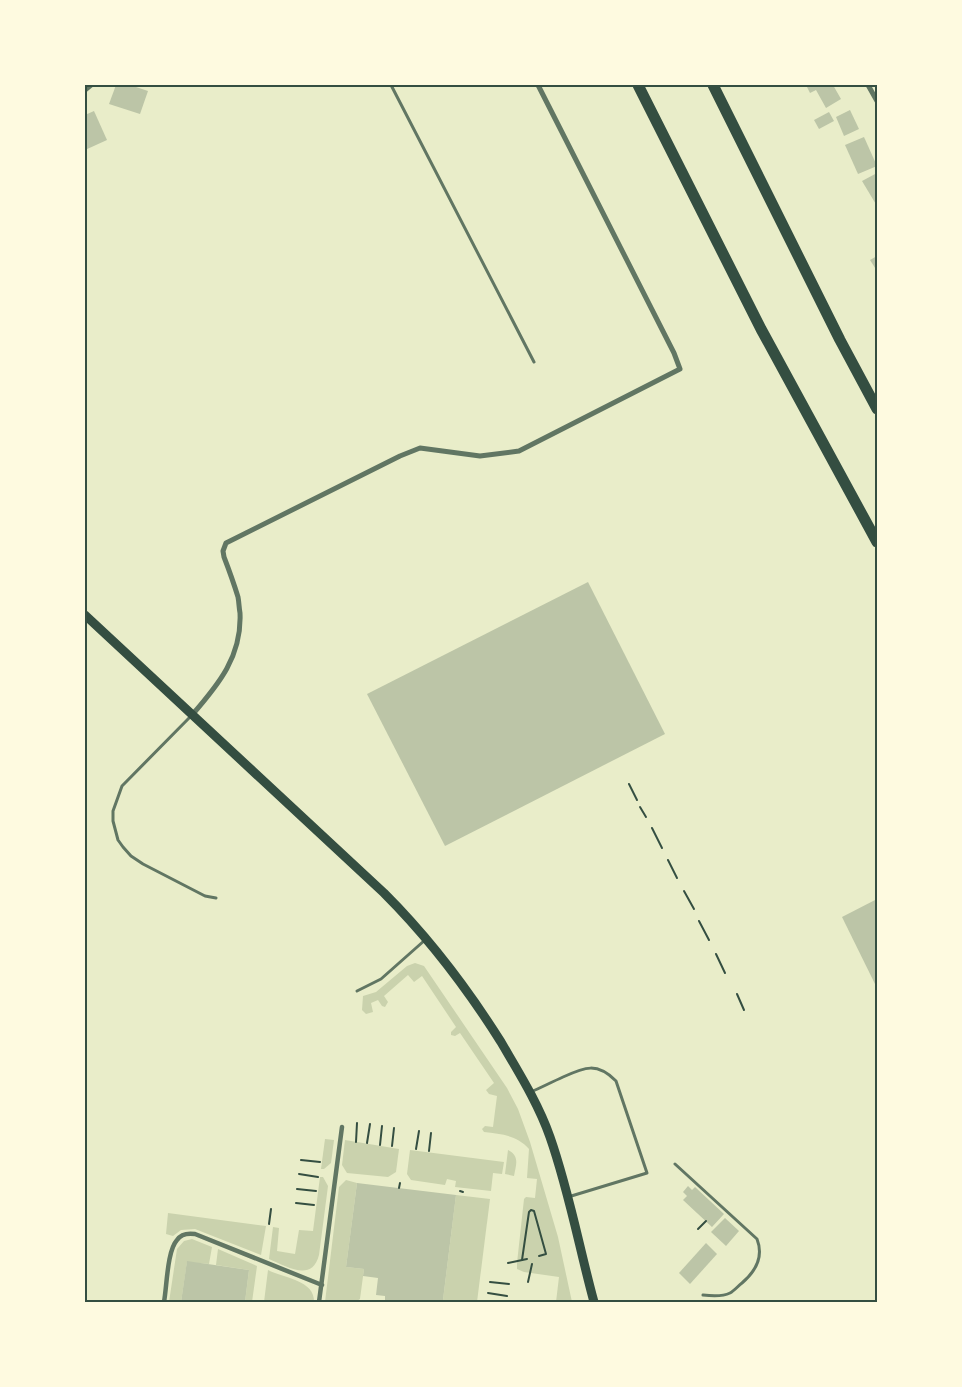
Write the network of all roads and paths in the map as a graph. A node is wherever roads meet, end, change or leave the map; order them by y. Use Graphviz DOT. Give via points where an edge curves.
graph roads {
  1 [pos="91,85"];
  2 [pos="391,85"];
  3 [pos="538,85"];
  4 [pos="638,85"];
  5 [pos="714,85"];
  6 [pos="868,85"];
  7 [pos="85,90"];
  8 [pos="877,101"];
  9 [pos="534,362"];
  10 [pos="877,408"];
  11 [pos="877,542"];
  12 [pos="85,615"];
  13 [pos="192,715"];
  14 [pos="629,784"];
  15 [pos="637,800"];
  16 [pos="640,807"];
  17 [pos="646,817"];
  18 [pos="652,828"];
  19 [pos="662,848"];
  20 [pos="668,860"];
  21 [pos="677,878"];
  22 [pos="684,891"];
  23 [pos="216,898"];
  24 [pos="694,909"];
  25 [pos="699,922"];
  26 [pos="428,938"];
  27 [pos="709,940"];
  28 [pos="716,954"];
  29 [pos="726,973"];
  30 [pos="357,991"];
  31 [pos="737,994"];
  32 [pos="744,1010"];
  33 [pos="530,1092"];
  34 [pos="357,1123"];
  35 [pos="370,1124"];
  36 [pos="342,1126"];
  37 [pos="382,1126"];
  38 [pos="394,1128"];
  39 [pos="419,1131"];
  40 [pos="431,1133"];
  41 [pos="356,1142"];
  42 [pos="367,1143"];
  43 [pos="380,1145"];
  44 [pos="392,1146"];
  45 [pos="416,1150"];
  46 [pos="429,1151"];
  47 [pos="301,1160"];
  48 [pos="320,1162"];
  49 [pos="675,1164"];
  50 [pos="299,1174"];
  51 [pos="318,1176"];
  52 [pos="400,1184"];
  53 [pos="399,1188"];
  54 [pos="298,1189"];
  55 [pos="316,1191"];
  56 [pos="568,1197"];
  57 [pos="296,1203"];
  58 [pos="314,1205"];
  59 [pos="271,1209"];
  60 [pos="706,1221"];
  61 [pos="269,1224"];
  62 [pos="698,1229"];
  63 [pos="539,1256"];
  64 [pos="527,1259"];
  65 [pos="522,1260"];
  66 [pos="508,1263"];
  67 [pos="532,1264"];
  68 [pos="490,1282"];
  69 [pos="528,1282"];
  70 [pos="509,1284"];
  71 [pos="322,1285"];
  72 [pos="488,1294"];
  73 [pos="703,1295"];
  74 [pos="507,1296"];
  75 [pos="164,1302"];
  76 [pos="319,1302"];
  77 [pos="594,1302"];
  1 -- 7 [label="street"];
  2 -- 9 [label="lane"];
  3 -- 13 [label="street" via="680,369 519,451 480,456 420,448 226,543 223,551 239,599 240,628 225,674"];
  4 -- 11 [label="highway" via="761,329"];
  5 -- 10 [label="highway"];
  6 -- 8 [label="street"];
  12 -- 13 [label="main road"];
  13 -- 23 [label="lane" via="122,786 113,821 123,847 142,864"];
  13 -- 26 [label="main road" via="374,883"];
  14 -- 15 [label="path"];
  16 -- 17 [label="path"];
  18 -- 19 [label="path"];
  20 -- 21 [label="path"];
  22 -- 24 [label="path"];
  25 -- 27 [label="path"];
  26 -- 30 [label="lane" via="381,979"];
  26 -- 33 [label="main road" via="486,1019"];
  28 -- 29 [label="path"];
  31 -- 32 [label="path"];
  33 -- 56 [label="main road" via="549,1136"];
  33 -- 56 [label="lane" via="582,1069 600,1069 616,1080 647,1173"];
  34 -- 41 [label="path"];
  35 -- 42 [label="path"];
  36 -- 71 [label="street"];
  37 -- 43 [label="path"];
  38 -- 44 [label="path"];
  39 -- 45 [label="path"];
  40 -- 46 [label="path"];
  47 -- 48 [label="path"];
  49 -- 73 [label="lane" via="757,1239 760,1246 757,1267 739,1286 729,1294"];
  50 -- 51 [label="path"];
  52 -- 53 [label="path"];
  54 -- 55 [label="path"];
  56 -- 77 [label="main road"];
  57 -- 58 [label="path"];
  59 -- 61 [label="path"];
  60 -- 62 [label="path"];
  63 -- 65 [label="path" via="546,1254 534,1211 531,1210 528,1212"];
  64 -- 65 [label="path"];
  65 -- 66 [label="path"];
  67 -- 69 [label="path"];
  68 -- 70 [label="path"];
  71 -- 75 [label="street" via="189,1234 177,1240 171,1250"];
  71 -- 76 [label="street"];
  72 -- 74 [label="path"];
}
